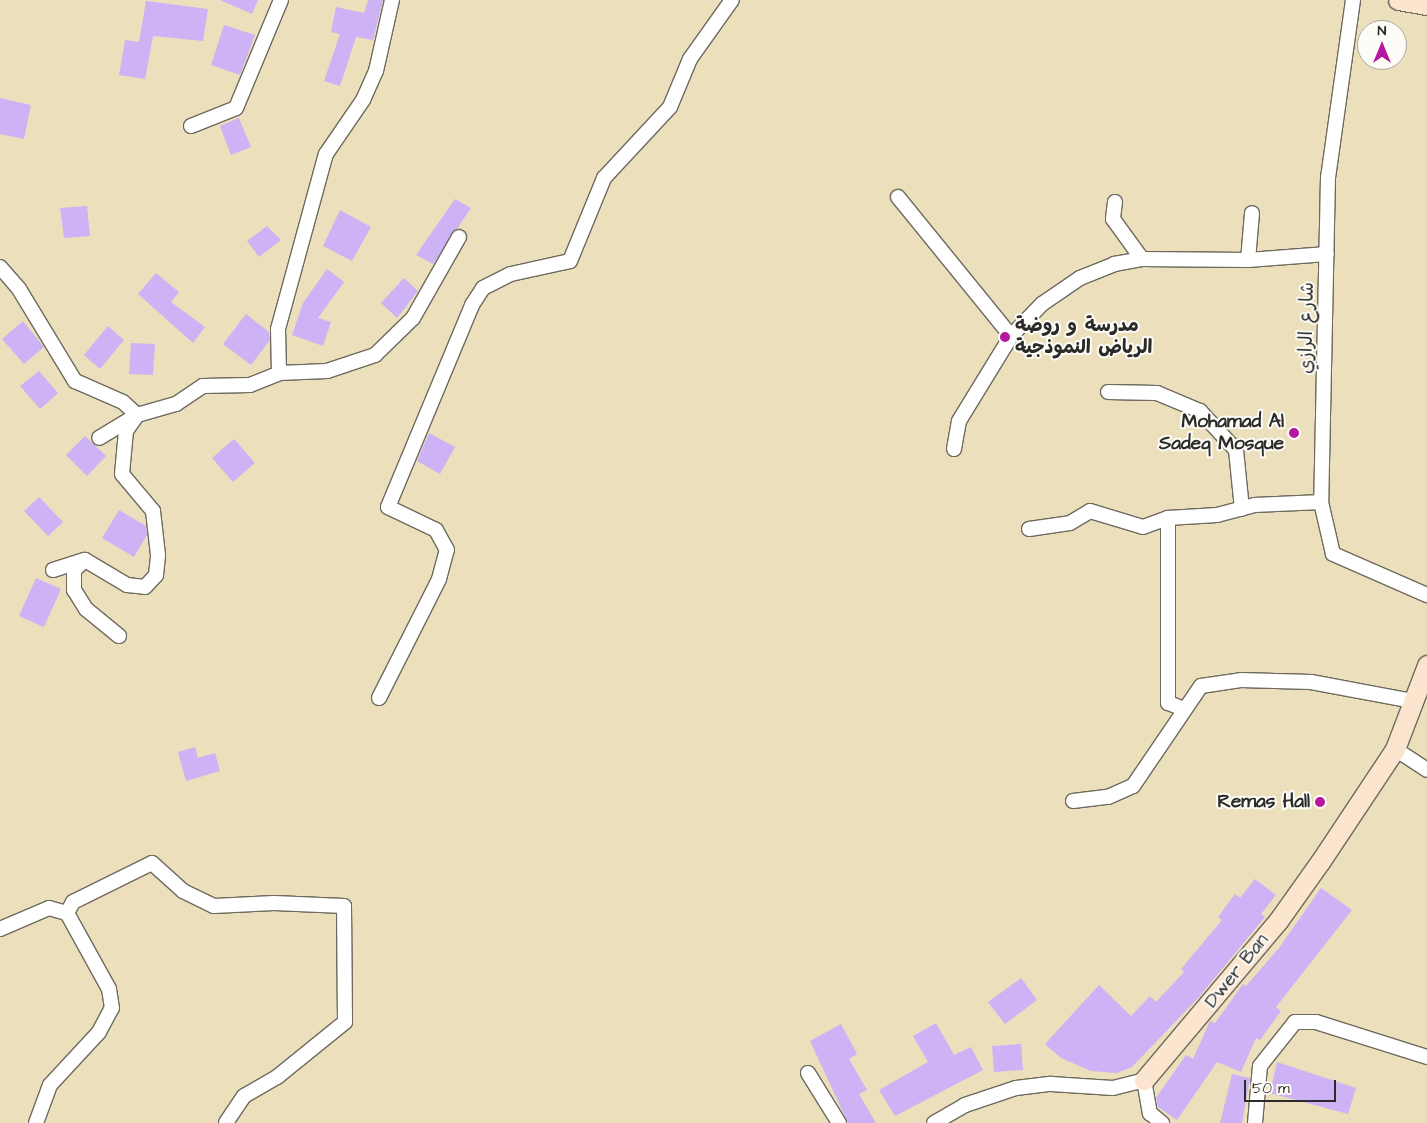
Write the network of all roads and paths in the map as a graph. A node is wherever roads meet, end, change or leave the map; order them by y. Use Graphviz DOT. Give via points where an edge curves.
graph roads {
  1 [pos="281,0"];
  2 [pos="392,0"];
  3 [pos="732,0"];
  4 [pos="1353,0"];
  5 [pos="1398,0"];
  6 [pos="1427,4"];
  7 [pos="191,126"];
  8 [pos="898,197"];
  9 [pos="1115,202"];
  10 [pos="1252,213"];
  11 [pos="459,237"];
  12 [pos="1327,254"];
  13 [pos="1142,259"];
  14 [pos="1248,260"];
  15 [pos="0,267"];
  16 [pos="1010,336"];
  17 [pos="279,374"];
  18 [pos="1108,392"];
  19 [pos="137,415"];
  20 [pos="100,438"];
  21 [pos="954,449"];
  22 [pos="1321,502"];
  23 [pos="1242,510"];
  24 [pos="1168,518"];
  25 [pos="1029,529"];
  26 [pos="85,560"];
  27 [pos="53,570"];
  28 [pos="1427,595"];
  29 [pos="119,636"];
  30 [pos="1427,665"];
  31 [pos="380,698"];
  32 [pos="1413,701"];
  33 [pos="1184,709"];
  34 [pos="1394,749"];
  35 [pos="1427,770"];
  36 [pos="1073,801"];
  37 [pos="67,913"];
  38 [pos="0,929"];
  39 [pos="1427,1057"];
  40 [pos="808,1073"];
  41 [pos="1144,1080"];
  42 [pos="36,1123"];
  43 [pos="226,1123"];
  44 [pos="839,1123"];
  45 [pos="934,1123"];
  46 [pos="1162,1123"];
  47 [pos="1256,1123"];
  1 -- 7 [label="street" via="236,108"];
  2 -- 17 [label="street" via="376,71 363,100 326,154 321,170 278,330"];
  3 -- 31 [label="street" via="690,59 670,107 604,178 570,261 512,274 483,288 472,305 388,507 436,530 446,550 439,579"];
  4 -- 12 [label="street, شارع الرازي" via="1328,177"];
  5 -- 6 [label="street"];
  8 -- 16 [label="street"];
  9 -- 13 [label="street" via="1113,219"];
  10 -- 14 [label="street"];
  11 -- 17 [label="street" via="413,318 375,355 327,371"];
  12 -- 14 [label="street"];
  12 -- 22 [label="street, شارع الرازي"];
  13 -- 14 [label="street"];
  13 -- 16 [label="street" via="1114,264 1080,278 1042,304"];
  15 -- 19 [label="street" via="19,289 75,381 123,402"];
  16 -- 21 [label="street" via="959,421"];
  17 -- 19 [label="street" via="250,385 203,386 176,404"];
  18 -- 23 [label="street" via="1157,393 1200,411 1236,450"];
  19 -- 20 [label="street"];
  19 -- 26 [label="street" via="126,431 122,474 153,511 158,556 156,575 145,587 127,586"];
  22 -- 23 [label="street"];
  22 -- 28 [label="street, شارع الرازي" via="1333,554"];
  23 -- 24 [label="street"];
  24 -- 25 [label="street" via="1143,527 1090,511 1070,523"];
  24 -- 33 [label="street" via="1166,684 1168,703"];
  26 -- 27 [label="street"];
  26 -- 29 [label="street" via="74,570 74,590 86,609"];
  30 -- 32 [label="street, Dwer Ban"];
  32 -- 33 [label="street" via="1311,682 1241,680 1201,686"];
  32 -- 34 [label="street, Dwer Ban"];
  33 -- 36 [label="street" via="1133,786 1108,797"];
  34 -- 35 [label="street"];
  34 -- 41 [label="street, Dwer Ban" via="1278,921"];
  37 -- 38 [label="street" via="49,908"];
  37 -- 42 [label="street" via="110,989 112,1008 99,1032 50,1085"];
  37 -- 43 [label="street" via="73,902 152,863 183,891 214,906 274,903 344,906 346,1022 277,1077 244,1096"];
  39 -- 47 [label="street" via="1316,1022 1295,1022 1260,1066"];
  40 -- 44 [label="street"];
  41 -- 45 [label="street" via="1113,1088 1058,1084 1016,1088 965,1105"];
  41 -- 46 [label="street" via="1150,1113"];
}
